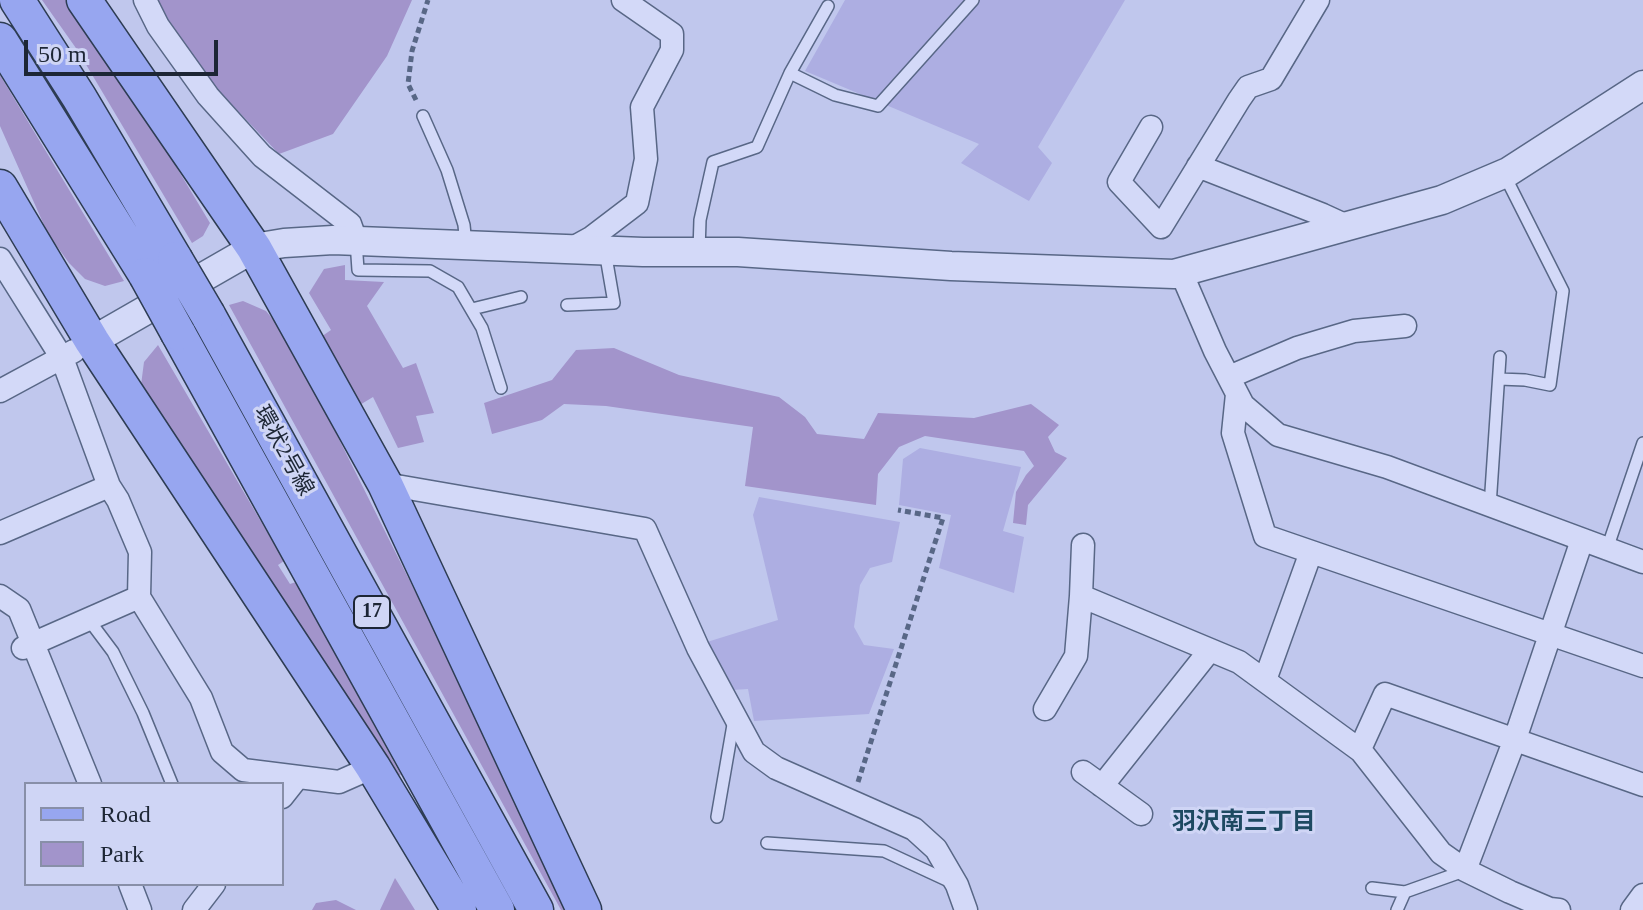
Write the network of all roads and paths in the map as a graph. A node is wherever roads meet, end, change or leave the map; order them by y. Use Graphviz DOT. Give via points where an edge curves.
graph roads {
  1 [pos="17,0"];
  2 [pos="84,0"];
  3 [pos="145,0"];
  4 [pos="428,0"];
  5 [pos="623,0"];
  6 [pos="973,0"];
  7 [pos="1318,0"];
  8 [pos="828,6"];
  9 [pos="0,40"];
  10 [pos="790,73"];
  11 [pos="1643,85"];
  12 [pos="423,116"];
  13 [pos="1151,127"];
  14 [pos="1198,166"];
  15 [pos="1504,174"];
  16 [pos="0,187"];
  17 [pos="1347,226"];
  18 [pos="32,241"];
  19 [pos="356,241"];
  20 [pos="466,245"];
  21 [pos="254,248"];
  22 [pos="571,249"];
  23 [pos="605,251"];
  24 [pos="699,252"];
  25 [pos="0,256"];
  26 [pos="160,267"];
  27 [pos="1181,272"];
  28 [pos="521,297"];
  29 [pos="567,305"];
  30 [pos="472,309"];
  31 [pos="1405,326"];
  32 [pos="92,341"];
  33 [pos="1500,357"];
  34 [pos="62,358"];
  35 [pos="1499,379"];
  36 [pos="1233,385"];
  37 [pos="501,388"];
  38 [pos="0,391"];
  39 [pos="1643,443"];
  40 [pos="385,484"];
  41 [pos="109,486"];
  42 [pos="1490,506"];
  43 [pos="898,510"];
  44 [pos="0,533"];
  45 [pos="1582,540"];
  46 [pos="1083,545"];
  47 [pos="1607,549"];
  48 [pos="1311,552"];
  49 [pos="1643,562"];
  50 [pos="0,596"];
  51 [pos="1081,596"];
  52 [pos="139,597"];
  53 [pos="89,620"];
  54 [pos="1550,635"];
  55 [pos="29,646"];
  56 [pos="1210,650"];
  57 [pos="1643,666"];
  58 [pos="1265,680"];
  59 [pos="1045,709"];
  60 [pos="734,715"];
  61 [pos="1515,739"];
  62 [pos="1360,749"];
  63 [pos="373,767"];
  64 [pos="1083,772"];
  65 [pos="297,778"];
  66 [pos="89,782"];
  67 [pos="171,782"];
  68 [pos="1643,785"];
  69 [pos="1102,786"];
  70 [pos="284,794"];
  71 [pos="852,802"];
  72 [pos="1141,814"];
  73 [pos="717,817"];
  74 [pos="767,843"];
  75 [pos="1465,870"];
  76 [pos="957,885"];
  77 [pos="131,886"];
  78 [pos="212,886"];
  79 [pos="1372,888"];
  80 [pos="1405,892"];
  81 [pos="1643,895"];
  82 [pos="140,910"];
  83 [pos="194,910"];
  84 [pos="459,910"];
  85 [pos="497,910"];
  86 [pos="536,910"];
  87 [pos="584,910"];
  88 [pos="966,910"];
  89 [pos="1397,910"];
  90 [pos="1559,910"];
  91 [pos="1632,910"];
  1 -- 26 [label="main road, 環状2号線 / 17" via="79,97"];
  2 -- 21 [label="main road"];
  3 -- 19 [label="street" via="208,96 262,156 350,224"];
  4 -- 12 [label="path" via="408,84"];
  5 -- 22 [label="street" via="672,34 672,50 642,107 646,159 637,203"];
  6 -- 10 [label="lane" via="878,106 835,95"];
  7 -- 14 [label="street" via="1271,79 1248,87"];
  8 -- 10 [label="lane"];
  9 -- 26 [label="main road, 環状2号線 / 17"];
  10 -- 24 [label="lane" via="757,147 713,162"];
  11 -- 15 [label="street"];
  12 -- 20 [label="lane" via="447,170"];
  13 -- 14 [label="street" via="1119,182 1161,227"];
  14 -- 17 [label="street"];
  15 -- 17 [label="street" via="1442,200"];
  15 -- 35 [label="lane" via="1563,291 1550,385"];
  16 -- 18 [label="main road"];
  17 -- 27 [label="street"];
  18 -- 25 [label="street"];
  18 -- 32 [label="main road"];
  19 -- 20 [label="street"];
  19 -- 21 [label="street"];
  19 -- 30 [label="lane" via="358,270 430,271 458,287"];
  20 -- 22 [label="street"];
  21 -- 32 [label="street"];
  21 -- 40 [label="main road"];
  22 -- 23 [label="street"];
  23 -- 24 [label="street"];
  23 -- 29 [label="lane" via="614,303"];
  24 -- 27 [label="street"];
  25 -- 34 [label="street"];
  26 -- 85 [label="main road, 環状2号線 / 17, bridge" via="178,333"];
  26 -- 86 [label="main road, 環状2号線 / 17, bridge" via="208,315"];
  27 -- 36 [label="street"];
  28 -- 30 [label="lane"];
  30 -- 37 [label="lane"];
  31 -- 36 [label="street" via="1354,331 1297,348"];
  32 -- 34 [label="street"];
  32 -- 63 [label="main road"];
  33 -- 35 [label="lane"];
  34 -- 38 [label="street"];
  34 -- 41 [label="street"];
  35 -- 42 [label="lane"];
  36 -- 42 [label="street" via="1243,405 1278,435 1387,467"];
  36 -- 48 [label="street" via="1233,433 1265,536"];
  39 -- 47 [label="lane"];
  40 -- 60 [label="street" via="645,529"];
  40 -- 87 [label="main road"];
  41 -- 44 [label="street"];
  41 -- 52 [label="street" via="140,552"];
  42 -- 45 [label="street"];
  43 -- 71 [label="path" via="943,518"];
  45 -- 47 [label="street"];
  45 -- 54 [label="street"];
  46 -- 51 [label="street"];
  47 -- 49 [label="street"];
  48 -- 54 [label="street"];
  48 -- 58 [label="street"];
  50 -- 55 [label="street" via="19,609"];
  51 -- 56 [label="street"];
  51 -- 59 [label="street" via="1076,656"];
  52 -- 53 [label="street"];
  52 -- 65 [label="street" via="201,698 222,752 243,770"];
  53 -- 55 [label="street"];
  53 -- 67 [label="lane" via="113,652"];
  54 -- 57 [label="street"];
  54 -- 61 [label="street"];
  55 -- 66 [label="street"];
  56 -- 58 [label="street"];
  56 -- 69 [label="street"];
  58 -- 62 [label="street"];
  60 -- 71 [label="street" via="754,752 776,768"];
  60 -- 73 [label="lane"];
  61 -- 62 [label="street" via="1385,694"];
  61 -- 68 [label="street"];
  61 -- 75 [label="street"];
  62 -- 75 [label="street" via="1441,853"];
  63 -- 65 [label="street" via="339,782"];
  63 -- 84 [label="main road"];
  64 -- 69 [label="street"];
  65 -- 70 [label="street"];
  69 -- 72 [label="street"];
  71 -- 76 [label="street" via="914,829 936,849"];
  74 -- 76 [label="lane" via="884,851"];
  75 -- 80 [label="lane"];
  75 -- 90 [label="street"];
  76 -- 88 [label="street"];
  77 -- 82 [label="street"];
  78 -- 83 [label="street"];
  79 -- 80 [label="lane"];
  80 -- 89 [label="lane"];
  81 -- 91 [label="street"];
}
